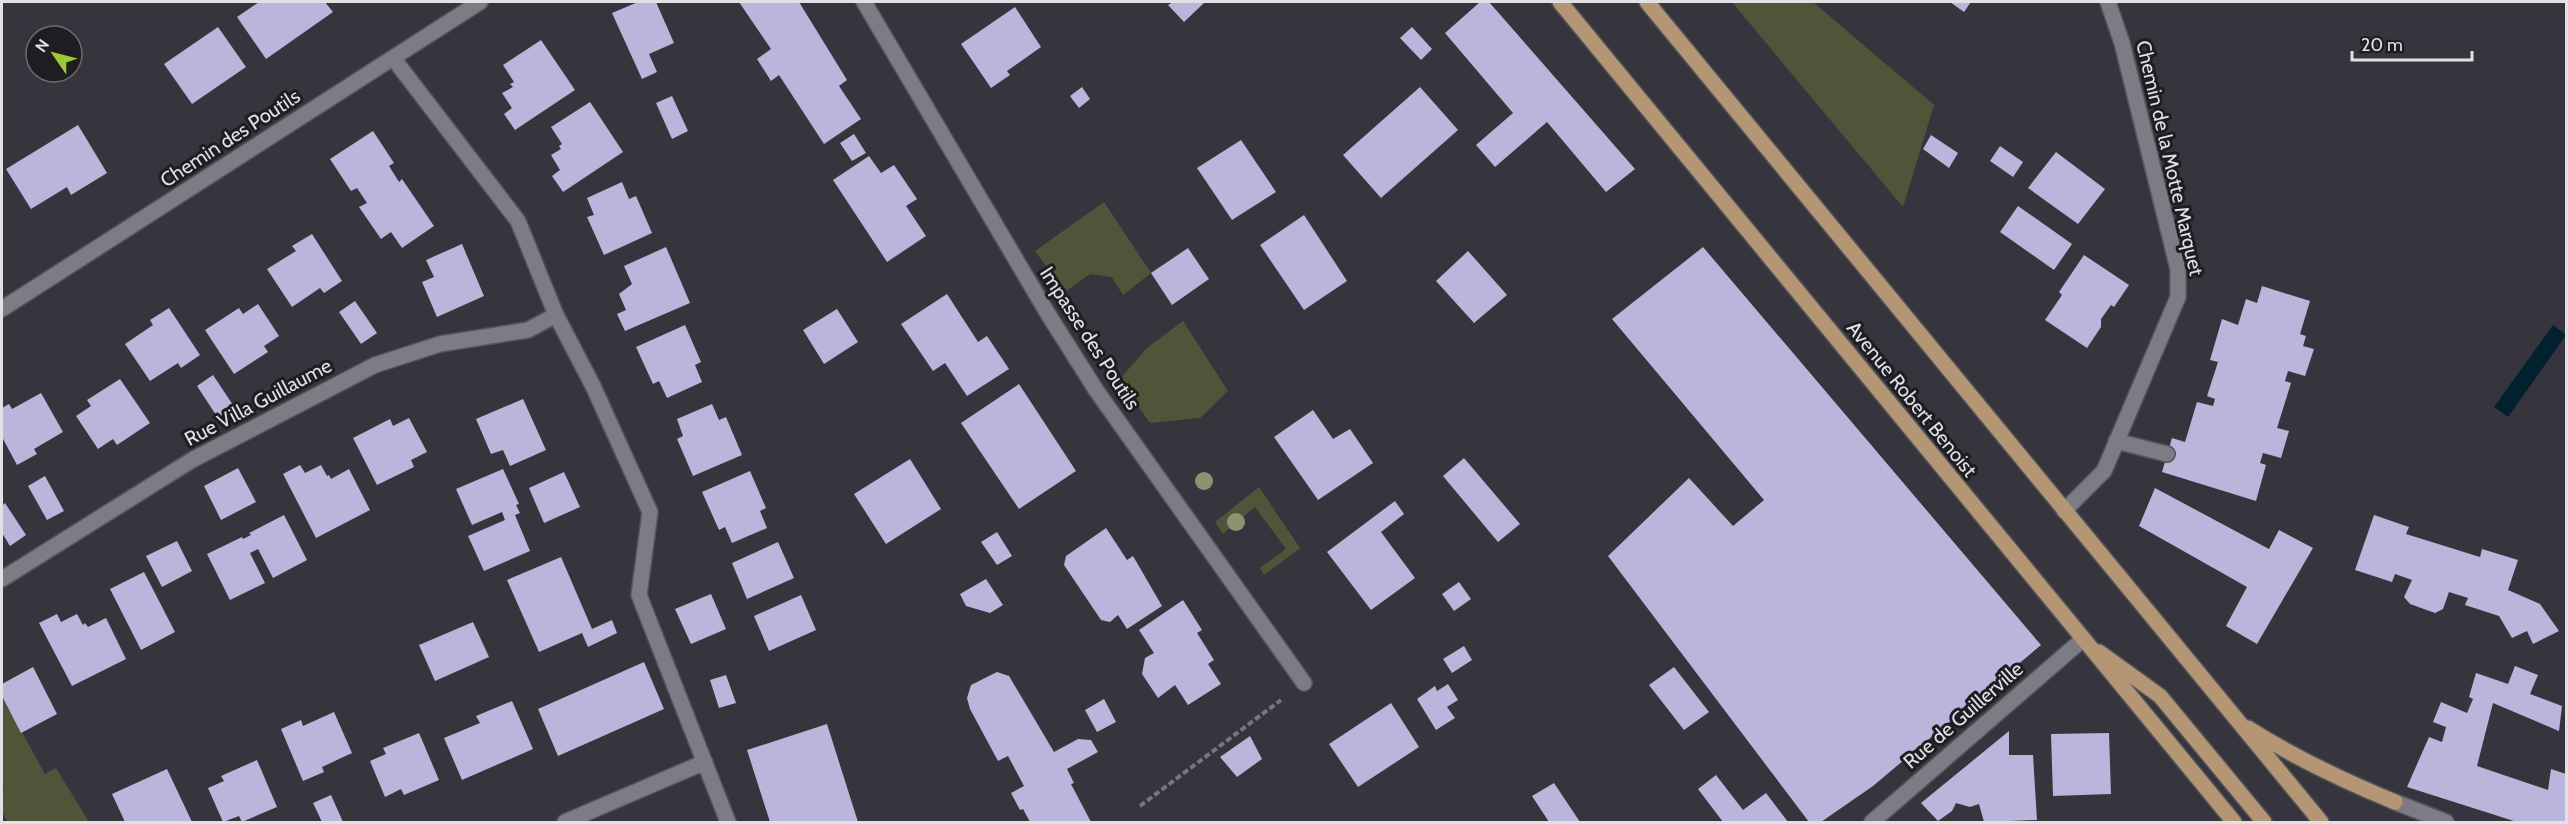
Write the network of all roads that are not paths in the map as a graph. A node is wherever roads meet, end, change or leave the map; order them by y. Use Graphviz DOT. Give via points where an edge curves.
graph roads {
  1 [pos="480,2"];
  2 [pos="864,2"];
  3 [pos="1560,2"];
  4 [pos="1647,2"];
  5 [pos="2108,2"];
  6 [pos="393,57"];
  7 [pos="2,309"];
  8 [pos="556,315"];
  9 [pos="2116,441"];
  10 [pos="2167,454"];
  11 [pos="2064,511"];
  12 [pos="2,579"];
  13 [pos="2082,640"];
  14 [pos="1304,683"];
  15 [pos="2235,719"];
  16 [pos="705,762"];
  17 [pos="2395,802"];
  18 [pos="565,822"];
  19 [pos="728,822"];
  20 [pos="1872,822"];
  21 [pos="2234,822"];
  22 [pos="2264,822"];
  23 [pos="2321,822"];
  24 [pos="2446,822"];
  1 -- 6 [label="street, Chemin des Poutils"];
  2 -- 14 [label="street, Impasse des Poutils" via="1096,390"];
  3 -- 13 [label="main road, Avenue Robert Benoist"];
  4 -- 11 [label="main road"];
  5 -- 9 [label="street, Chemin de la Motte Marquet" via="2122,43 2178,269 2178,297"];
  6 -- 7 [label="street, Chemin des Poutils"];
  6 -- 8 [label="street" via="518,221"];
  8 -- 12 [label="street, Rue Villa Guillaume" via="528,330 441,344 375,365 192,460"];
  8 -- 16 [label="street" via="650,512 639,595"];
  9 -- 10 [label="street"];
  9 -- 11 [label="street, Chemin de la Motte Marquet" via="2104,471"];
  11 -- 15 [label="main road"];
  13 -- 20 [label="street, Rue de Guillerville"];
  13 -- 21 [label="main road, Avenue Robert Benoist"];
  13 -- 22 [label="main road" via="2160,696"];
  15 -- 17 [label="main road" via="2286,752"];
  15 -- 23 [label="main road"];
  16 -- 18 [label="street"];
  16 -- 19 [label="street"];
  17 -- 24 [label="street"];
}
